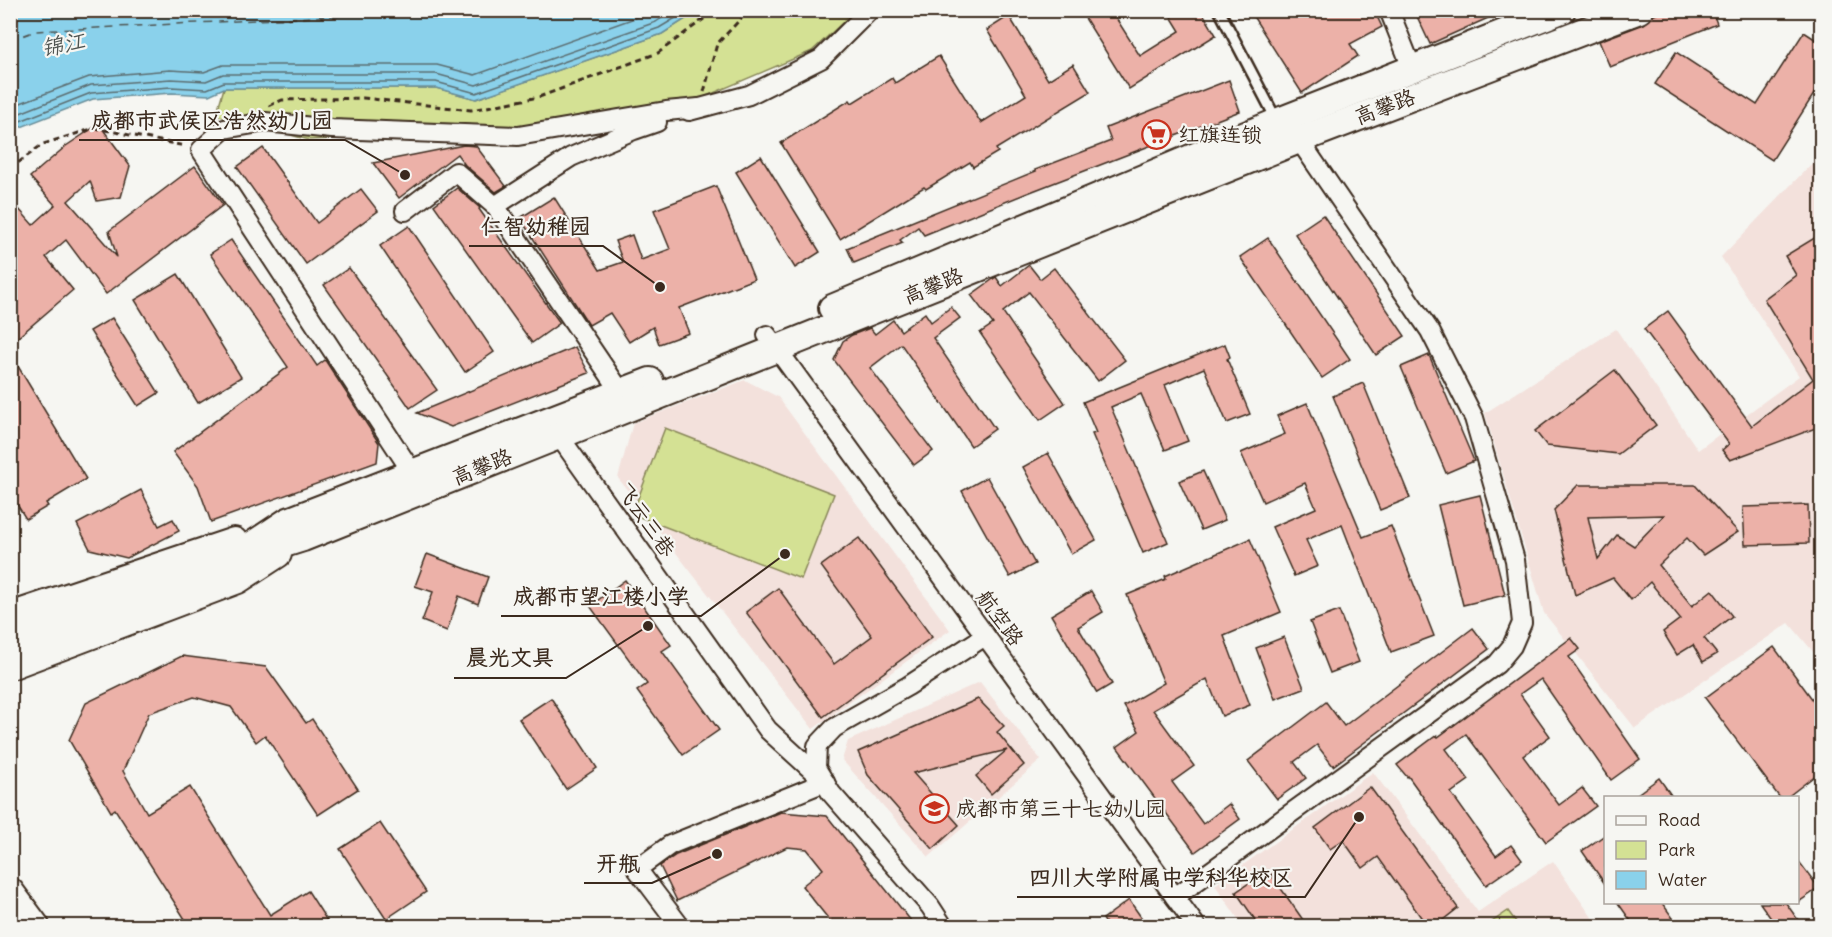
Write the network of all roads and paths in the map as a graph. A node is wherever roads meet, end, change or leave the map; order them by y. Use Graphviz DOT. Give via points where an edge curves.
graph roads {
  1 [pos="716,10"];
  2 [pos="749,10"];
  3 [pos="870,10"];
  4 [pos="1219,10"];
  5 [pos="1389,10"];
  6 [pos="1562,10"];
  7 [pos="1639,10"];
  8 [pos="1412,68"];
  9 [pos="699,108"];
  10 [pos="262,110"];
  11 [pos="1281,120"];
  12 [pos="1299,140"];
  13 [pos="201,150"];
  14 [pos="10,169"];
  15 [pos="495,206"];
  16 [pos="405,211"];
  17 [pos="772,342"];
  18 [pos="621,392"];
  19 [pos="556,427"];
  20 [pos="412,472"];
  21 [pos="296,529"];
  22 [pos="10,616"];
  23 [pos="985,636"];
  24 [pos="10,641"];
  25 [pos="10,666"];
  26 [pos="825,782"];
  27 [pos="10,891"];
  28 [pos="1175,897"];
  29 [pos="36,927"];
  30 [pos="680,927"];
  31 [pos="944,927"];
  32 [pos="1196,927"];
  1 -- 10 [label="path" via="658,53 539,97 471,110 363,98 282,100"];
  2 -- 9 [label="path" via="717,44"];
  3 -- 9 [label="street" via="820,59 749,95"];
  4 -- 11 [label="lane"];
  5 -- 8 [label="street"];
  6 -- 8 [label="main road, 高攀路"];
  7 -- 12 [label="main road, 高攀路"];
  8 -- 11 [label="main road, 高攀路"];
  9 -- 13 [label="street" via="518,136 332,129 265,122 224,129"];
  9 -- 15 [label="street" via="572,157"];
  11 -- 12 [label="street"];
  11 -- 17 [label="main road, 高攀路"];
  12 -- 17 [label="main road, 高攀路"];
  12 -- 28 [label="street" via="1430,332 1474,418 1515,560 1522,623 1512,646 1497,664"];
  13 -- 14 [label="path" via="95,128 43,144"];
  13 -- 20 [label="street"];
  15 -- 16 [label="street" via="456,172"];
  15 -- 18 [label="street"];
  17 -- 18 [label="main road, 高攀路"];
  17 -- 19 [label="main road, 高攀路"];
  17 -- 23 [label="street, 航空路"];
  18 -- 19 [label="main road, 高攀路"];
  19 -- 20 [label="main road, 高攀路"];
  19 -- 21 [label="main road, 高攀路"];
  19 -- 26 [label="street, 飞云三巷" via="768,730"];
  20 -- 21 [label="main road, 高攀路"];
  21 -- 22 [label="main road" via="222,545"];
  21 -- 24 [label="main road, 高攀路" via="227,562"];
  21 -- 25 [label="main road" via="238,580"];
  23 -- 26 [label="street" via="834,728 817,746 816,768"];
  23 -- 28 [label="street, 航空路"];
  26 -- 30 [label="street" via="670,845 637,869"];
  26 -- 31 [label="street"];
  27 -- 29 [label="main road"];
  28 -- 32 [label="street, 航空路"];
}
